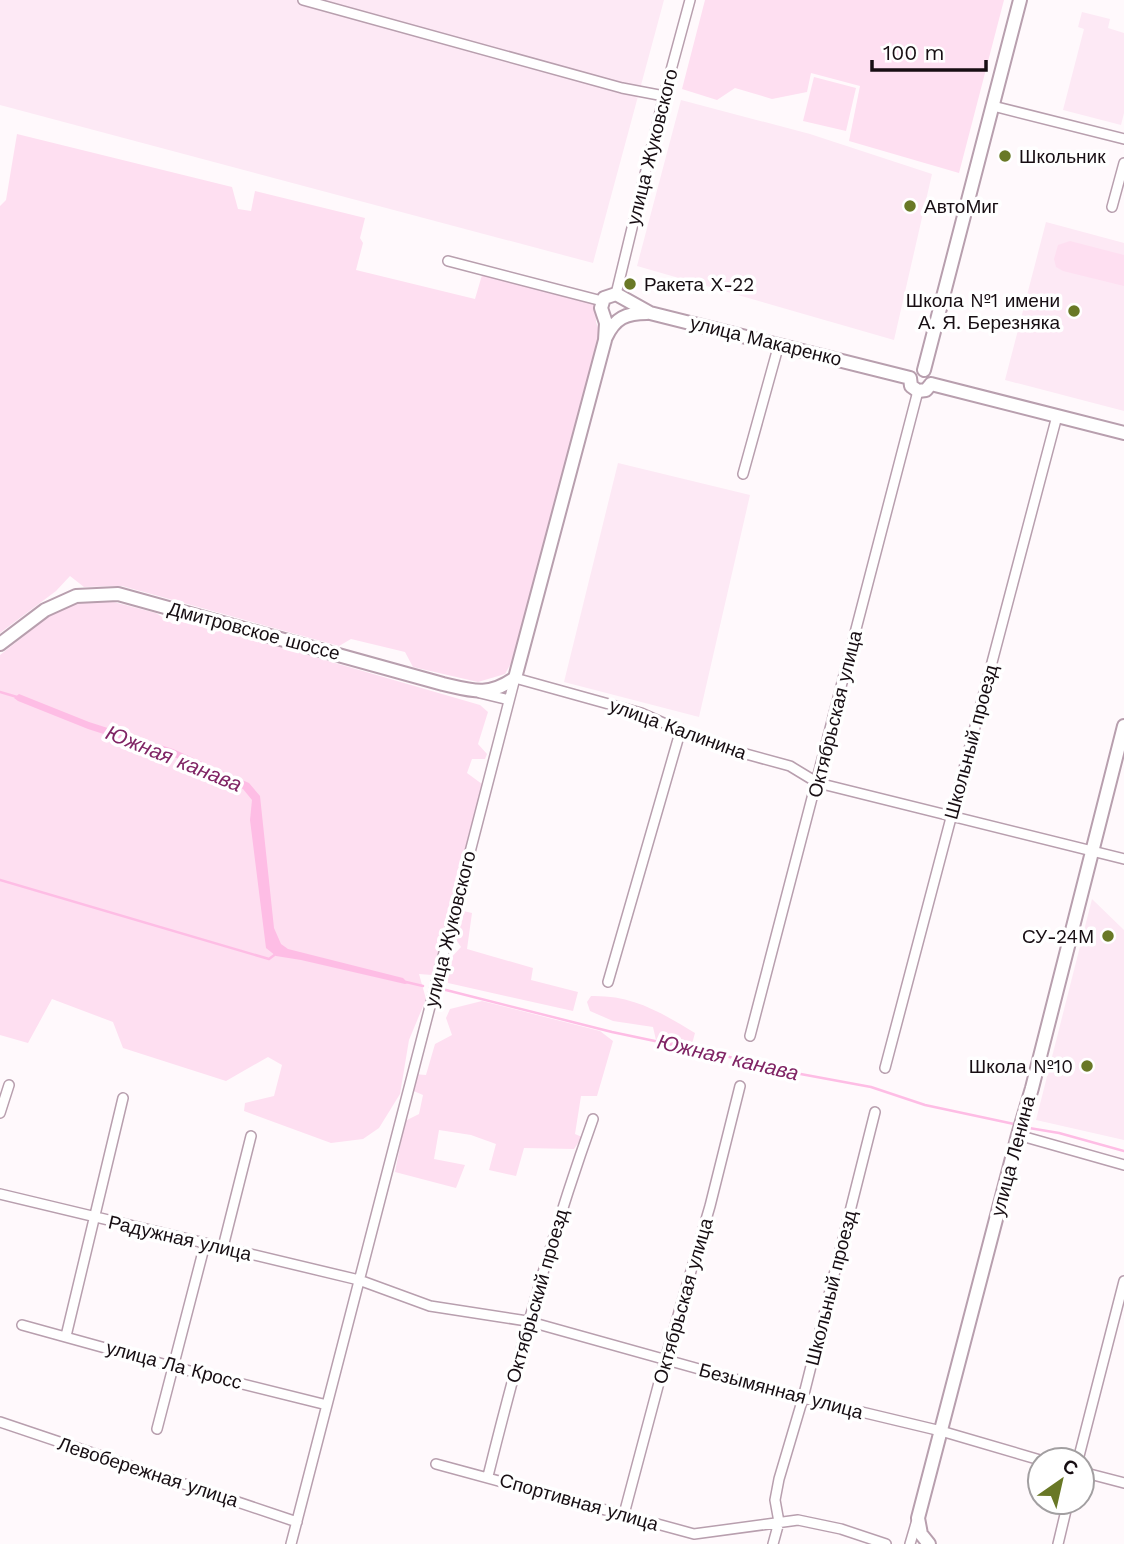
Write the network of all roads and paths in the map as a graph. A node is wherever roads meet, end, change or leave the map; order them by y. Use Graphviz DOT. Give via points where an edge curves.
graph roads {
  1 [pos="303,0"];
  2 [pos="690,0"];
  3 [pos="1020,0"];
  4 [pos="664,96"];
  5 [pos="993,106"];
  6 [pos="1124,139"];
  7 [pos="1124,163"];
  8 [pos="1112,207"];
  9 [pos="448,261"];
  10 [pos="620,297"];
  11 [pos="602,301"];
  12 [pos="650,313"];
  13 [pos="604,315"];
  14 [pos="621,317"];
  15 [pos="604,341"];
  16 [pos="779,344"];
  17 [pos="924,370"];
  18 [pos="910,378"];
  19 [pos="931,384"];
  20 [pos="918,391"];
  21 [pos="1057,416"];
  22 [pos="1124,433"];
  23 [pos="743,474"];
  24 [pos="0,644"];
  25 [pos="515,678"];
  26 [pos="478,692"];
  27 [pos="509,700"];
  28 [pos="1124,726"];
  29 [pos="681,729"];
  30 [pos="818,783"];
  31 [pos="951,816"];
  32 [pos="1092,851"];
  33 [pos="1124,859"];
  34 [pos="608,982"];
  35 [pos="750,1036"];
  36 [pos="885,1068"];
  37 [pos="9,1085"];
  38 [pos="740,1086"];
  39 [pos="123,1098"];
  40 [pos="875,1112"];
  41 [pos="0,1114"];
  42 [pos="593,1119"];
  43 [pos="1017,1135"];
  44 [pos="251,1136"];
  45 [pos="1124,1165"];
  46 [pos="0,1194"];
  47 [pos="94,1218"];
  48 [pos="205,1244"];
  49 [pos="223,1247"];
  50 [pos="359,1280"];
  51 [pos="1124,1280"];
  52 [pos="527,1321"];
  53 [pos="22,1325"];
  54 [pos="66,1336"];
  55 [pos="665,1360"];
  56 [pos="174,1367"];
  57 [pos="803,1398"];
  58 [pos="327,1405"];
  59 [pos="0,1422"];
  60 [pos="157,1429"];
  61 [pos="941,1431"];
  62 [pos="1082,1446"];
  63 [pos="1026,1456"];
  64 [pos="436,1464"];
  65 [pos="488,1476"];
  66 [pos="1096,1476"];
  67 [pos="1124,1483"];
  68 [pos="624,1514"];
  69 [pos="1065,1516"];
  70 [pos="918,1518"];
  71 [pos="297,1522"];
  72 [pos="779,1522"];
  73 [pos="291,1544"];
  74 [pos="773,1544"];
  75 [pos="886,1544"];
  76 [pos="910,1544"];
  77 [pos="929,1544"];
  78 [pos="1058,1544"];
  1 -- 4 [label="street"];
  2 -- 4 [label="street, улица Жуковского"];
  3 -- 5 [label="street"];
  4 -- 10 [label="street, улица Жуковского"];
  5 -- 6 [label="street"];
  5 -- 17 [label="street"];
  7 -- 8 [label="street"];
  9 -- 11 [label="street"];
  10 -- 11 [label="street" via="608,295"];
  10 -- 12 [label="street, улица Макаренко"];
  10 -- 14 [label="street" via="626,304"];
  11 -- 13 [label="street"];
  12 -- 14 [label="street"];
  12 -- 16 [label="street, улица Макаренко"];
  13 -- 14 [label="street"];
  13 -- 15 [label="street, улица Жуковского"];
  14 -- 15 [label="street"];
  15 -- 25 [label="street, улица Жуковского"];
  16 -- 18 [label="street, улица Макаренко"];
  16 -- 23 [label="street"];
  17 -- 18 [label="street" via="915,371"];
  17 -- 19 [label="street" via="931,375"];
  18 -- 20 [label="street"];
  19 -- 20 [label="street"];
  19 -- 21 [label="street"];
  20 -- 30 [label="street, Октябрьская улица"];
  21 -- 22 [label="street"];
  21 -- 31 [label="street, Школьный проезд"];
  24 -- 26 [label="street, Дмитровское шоссе" via="45,610 76,596 118,594"];
  25 -- 26 [label="street"];
  25 -- 27 [label="street, улица Жуковского"];
  25 -- 29 [label="street, улица Калинина" via="641,713"];
  26 -- 27 [label="street"];
  27 -- 50 [label="street, улица Жуковского"];
  28 -- 32 [label="street, улица Ленина"];
  29 -- 30 [label="street, улица Калинина" via="713,745 790,766"];
  29 -- 34 [label="street"];
  30 -- 31 [label="street, улица Калинина"];
  30 -- 35 [label="street, Октябрьская улица"];
  31 -- 32 [label="street, улица Калинина"];
  31 -- 36 [label="street, Школьный проезд"];
  32 -- 33 [label="street, улица Калинина"];
  32 -- 43 [label="street, улица Ленина"];
  37 -- 41 [label="street"];
  38 -- 55 [label="street, Октябрьская улица"];
  39 -- 47 [label="street"];
  40 -- 57 [label="street, Школьный проезд"];
  42 -- 52 [label="street, Октябрьский проезд"];
  43 -- 45 [label="street"];
  43 -- 61 [label="street, улица Ленина"];
  44 -- 49 [label="street"];
  46 -- 47 [label="street, Радужная улица"];
  47 -- 48 [label="street, Радужная улица"];
  47 -- 54 [label="street"];
  48 -- 49 [label="street, Радужная улица"];
  48 -- 56 [label="street"];
  49 -- 50 [label="street, Радужная улица"];
  50 -- 52 [label="street, Безымянная улица" via="430,1306"];
  50 -- 58 [label="street, улица Жуковского"];
  51 -- 62 [label="street"];
  52 -- 55 [label="street, Безымянная улица"];
  52 -- 65 [label="street, Октябрьский проезд"];
  53 -- 54 [label="street, улица Ла Кросс"];
  54 -- 56 [label="street, улица Ла Кросс"];
  55 -- 57 [label="street, Безымянная улица"];
  55 -- 68 [label="street, Октябрьская улица"];
  56 -- 58 [label="street, улица Ла Кросс"];
  56 -- 60 [label="street"];
  57 -- 61 [label="street, Безымянная улица"];
  57 -- 72 [label="street, Школьный проезд" via="779,1479 775,1500"];
  58 -- 71 [label="street, улица Жуковского"];
  59 -- 71 [label="street, Левобережная улица"];
  61 -- 63 [label="street, Безымянная улица"];
  61 -- 70 [label="street, улица Ленина"];
  64 -- 65 [label="street, Спортивная улица"];
  65 -- 68 [label="street, Спортивная улица"];
  66 -- 67 [label="street"];
  68 -- 72 [label="street, Спортивная улица" via="694,1534"];
  69 -- 78 [label="street"];
  70 -- 76 [label="street, улица Ленина"];
  70 -- 77 [label="street"];
  71 -- 73 [label="street, улица Жуковского"];
  72 -- 74 [label="street, Школьный проезд"];
  72 -- 75 [label="street, Спортивная улица" via="798,1520"];
}
